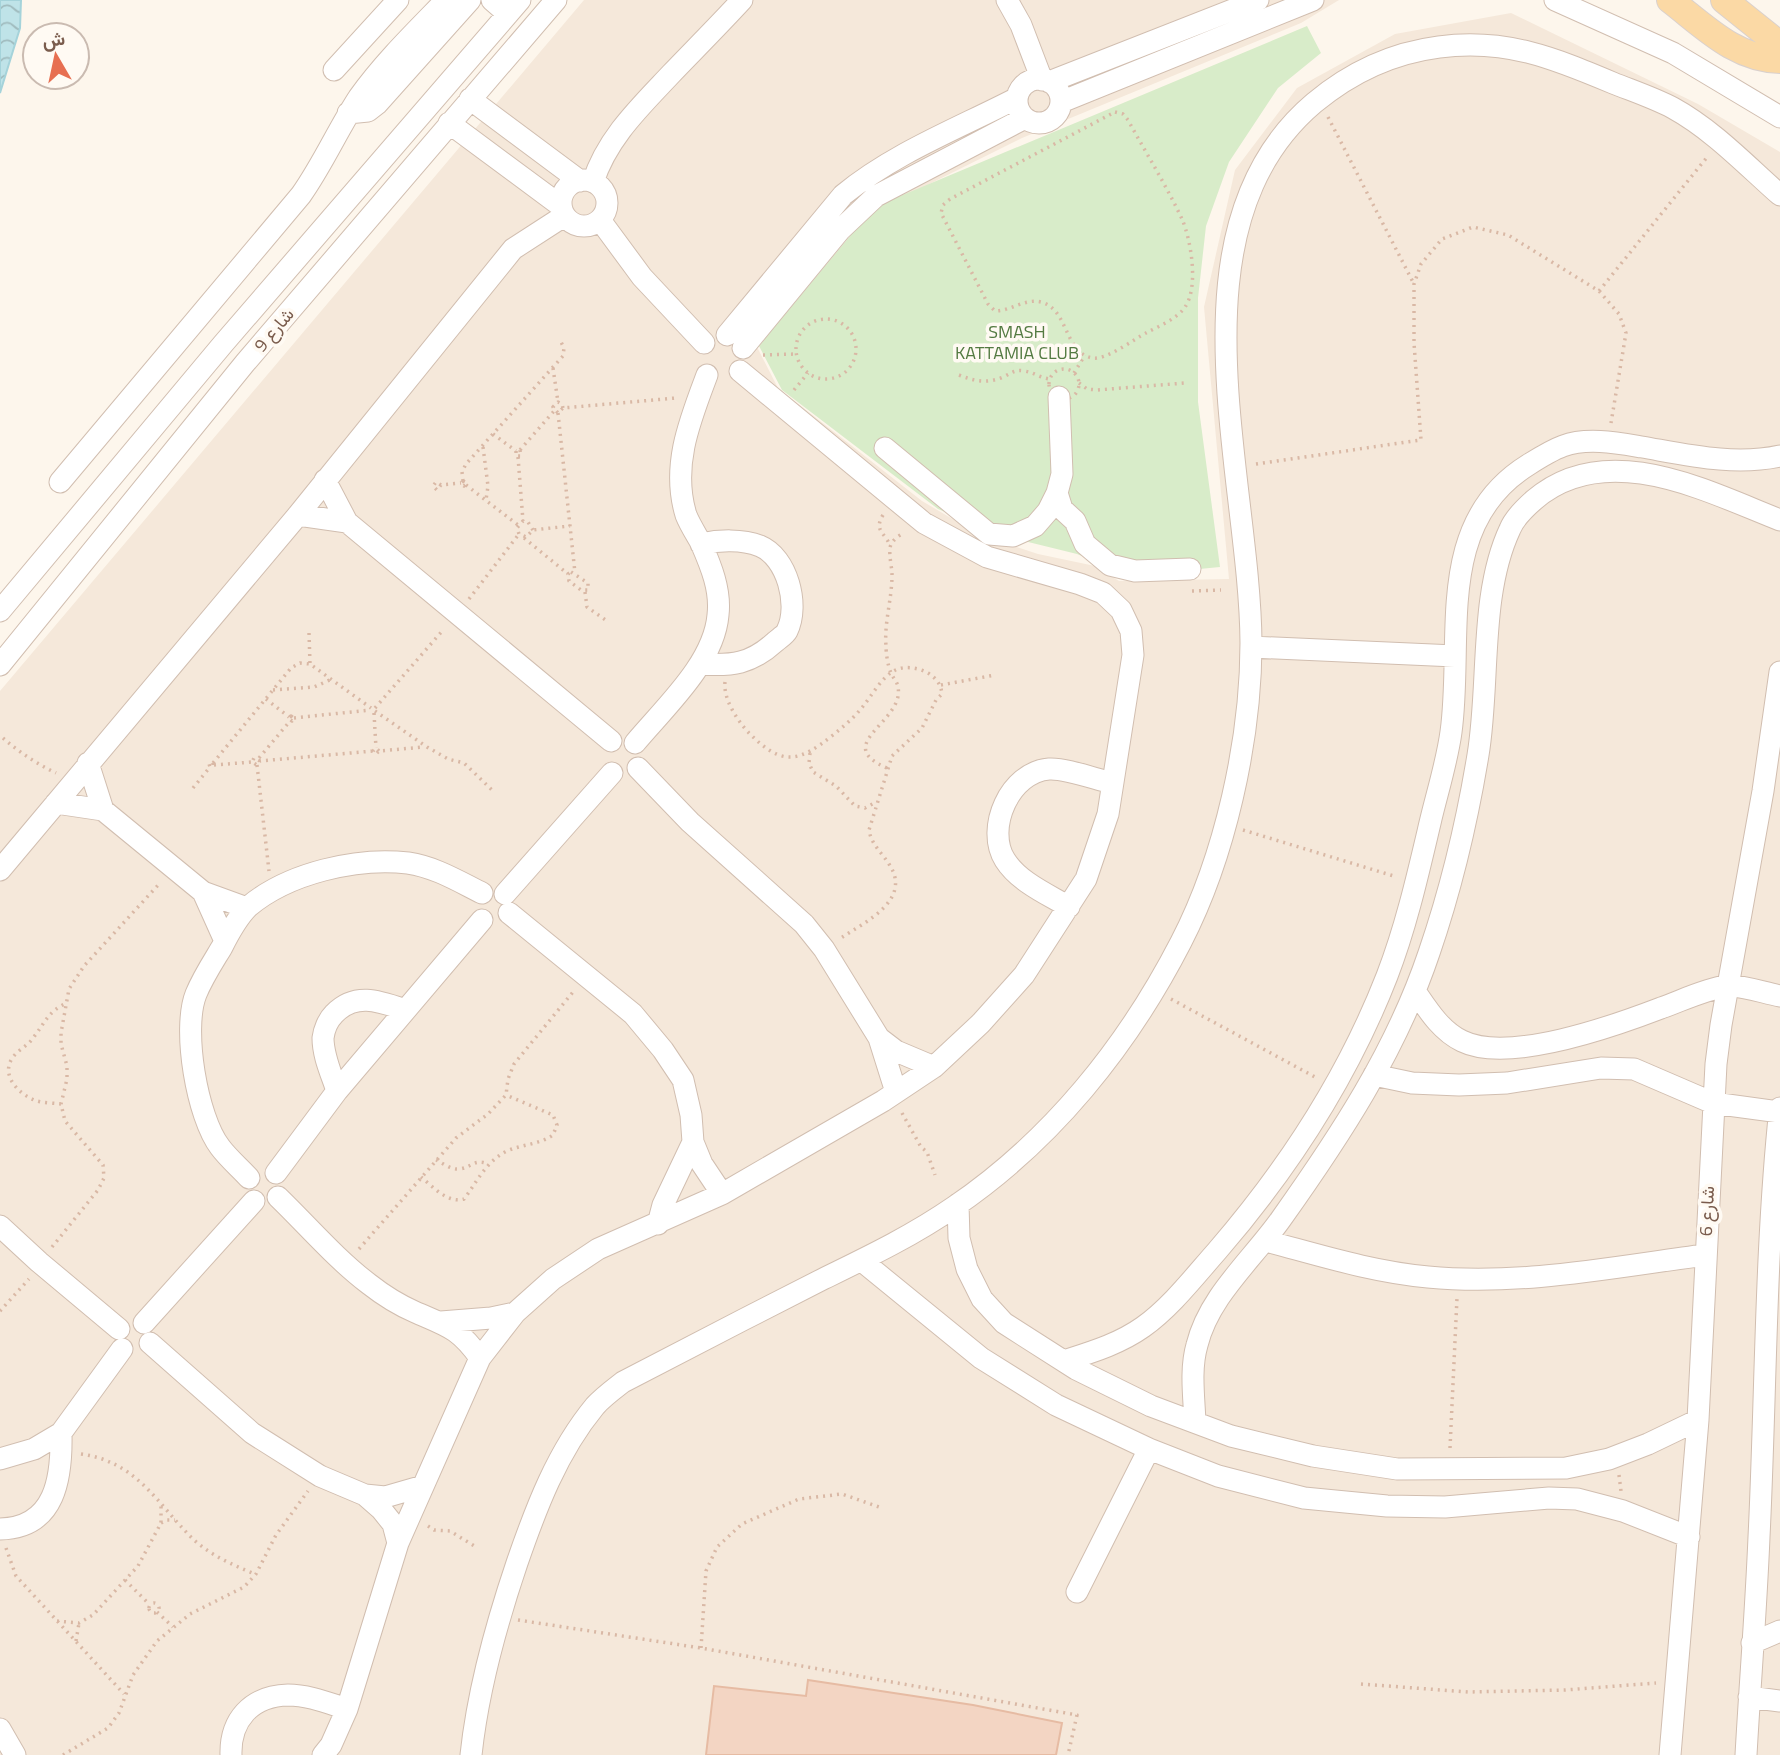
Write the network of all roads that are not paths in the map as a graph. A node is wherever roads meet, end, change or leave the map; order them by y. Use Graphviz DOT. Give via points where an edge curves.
graph roads {
  1 [pos="398,0"];
  2 [pos="446,0"];
  3 [pos="470,0"];
  4 [pos="556,0"];
  5 [pos="743,0"];
  6 [pos="1007,0"];
  7 [pos="1313,0"];
  8 [pos="1555,0"];
  9 [pos="1670,0"];
  10 [pos="1724,0"];
  11 [pos="1254,1"];
  12 [pos="507,5"];
  13 [pos="1780,45"];
  14 [pos="1780,60"];
  15 [pos="334,70"];
  16 [pos="1046,81"];
  17 [pos="470,99"];
  18 [pos="1061,102"];
  19 [pos="1021,108"];
  20 [pos="348,113"];
  21 [pos="1780,117"];
  22 [pos="449,123"];
  23 [pos="587,182"];
  24 [pos="1775,191"];
  25 [pos="563,211"];
  26 [pos="1780,212"];
  27 [pos="600,220"];
  28 [pos="704,343"];
  29 [pos="223,344"];
  30 [pos="739,353"];
  31 [pos="245,363"];
  32 [pos="707,375"];
  33 [pos="1055,388"];
  34 [pos="885,448"];
  35 [pos="1780,456"];
  36 [pos="325,480"];
  37 [pos="60,482"];
  38 [pos="1057,493"];
  39 [pos="298,515"];
  40 [pos="969,520"];
  41 [pos="1780,520"];
  42 [pos="347,522"];
  43 [pos="958,543"];
  44 [pos="701,544"];
  45 [pos="1190,569"];
  46 [pos="0,611"];
  47 [pos="1251,647"];
  48 [pos="1455,656"];
  49 [pos="701,664"];
  50 [pos="0,665"];
  51 [pos="1780,672"];
  52 [pos="611,741"];
  53 [pos="635,743"];
  54 [pos="88,763"];
  55 [pos="638,768"];
  56 [pos="611,773"];
  57 [pos="1112,783"];
  58 [pos="56,803"];
  59 [pos="103,810"];
  60 [pos="0,870"];
  61 [pos="203,892"];
  62 [pos="482,893"];
  63 [pos="507,904"];
  64 [pos="247,908"];
  65 [pos="1069,908"];
  66 [pos="482,920"];
  67 [pos="225,941"];
  68 [pos="1728,986"];
  69 [pos="1415,991"];
  70 [pos="1780,996"];
  71 [pos="405,1010"];
  72 [pos="879,1038"];
  73 [pos="934,1067"];
  74 [pos="1374,1075"];
  75 [pos="337,1091"];
  76 [pos="894,1093"];
  77 [pos="1713,1103"];
  78 [pos="1780,1110"];
  79 [pos="693,1142"];
  80 [pos="276,1173"];
  81 [pos="249,1178"];
  82 [pos="722,1194"];
  83 [pos="278,1197"];
  84 [pos="254,1200"];
  85 [pos="958,1204"];
  86 [pos="658,1224"];
  87 [pos="0,1226"];
  88 [pos="1266,1241"];
  89 [pos="1705,1255"];
  90 [pos="862,1261"];
  91 [pos="515,1313"];
  92 [pos="441,1322"];
  93 [pos="147,1333"];
  94 [pos="121,1339"];
  95 [pos="480,1358"];
  96 [pos="1064,1361"];
  97 [pos="1698,1420"];
  98 [pos="1195,1422"];
  99 [pos="62,1442"];
  100 [pos="1149,1449"];
  101 [pos="0,1459"];
  102 [pos="424,1486"];
  103 [pos="365,1495"];
  104 [pos="2,1529"];
  105 [pos="1689,1537"];
  106 [pos="1759,1537"];
  107 [pos="398,1543"];
  108 [pos="1780,1545"];
  109 [pos="1077,1592"];
  110 [pos="1780,1631"];
  111 [pos="1752,1643"];
  112 [pos="1749,1697"];
  113 [pos="1780,1701"];
  114 [pos="347,1709"];
  115 [pos="0,1729"];
  116 [pos="15,1755"];
  117 [pos="231,1755"];
  118 [pos="324,1755"];
  119 [pos="471,1755"];
  120 [pos="1670,1755"];
  121 [pos="1745,1755"];
  1 -- 15 [label="street"];
  2 -- 20 [label="street" via="371,81"];
  3 -- 20 [label="street" via="377,104 368,111"];
  4 -- 17 [label="street, شارع 9"];
  5 -- 23 [label="street" via="617,134"];
  6 -- 16 [label="street"];
  7 -- 18 [label="street"];
  8 -- 21 [label="street" via="1673,53"];
  9 -- 14 [label="main road" via="1733,48 1756,58"];
  10 -- 13 [label="main road"];
  11 -- 16 [label="street"];
  12 -- 29 [label="street, شارع 9"];
  16 -- 18 [label="street" via="1055,87"];
  16 -- 19 [label="street" via="1027,83 1020,89"];
  17 -- 22 [label="street, شارع 9"];
  17 -- 23 [label="street"];
  18 -- 19 [label="street" via="1055,116 1040,123"];
  19 -- 30 [label="street" via="876,196 840,230"];
  20 -- 37 [label="street" via="301,195"];
  22 -- 25 [label="street"];
  22 -- 31 [label="street, شارع 9"];
  23 -- 25 [label="street" via="569,186 563,195"];
  23 -- 27 [label="street" via="601,187 606,195"];
  24 -- 26 [label="street"];
  24 -- 47 [label="street" via="1720,141 1672,107 1553,58 1509,47 1463,44 1418,50 1374,64 1334,87 1299,117 1270,152 1249,193 1236,237 1226,331 1227,400 1250,600"];
  25 -- 27 [label="street" via="581,226"];
  25 -- 36 [label="street" via="513,249"];
  27 -- 28 [label="street" via="642,277"];
  28 -- 30 [label="street" via="710,337"];
  28 -- 32 [label="street" via="699,360"];
  29 -- 31 [label="street"];
  29 -- 46 [label="street, شارع 9"];
  30 -- 32 [label="street" via="725,380"];
  30 -- 43 [label="street" via="894,498"];
  31 -- 50 [label="street, شارع 9"];
  32 -- 44 [label="street" via="681,455 687,516"];
  33 -- 38 [label="street" via="1062,474"];
  34 -- 40 [label="street"];
  35 -- 48 [label="street" via="1744,461 1607,442 1565,445 1526,466 1475,520 1460,572"];
  36 -- 39 [label="street"];
  36 -- 42 [label="street"];
  38 -- 40 [label="street" via="1035,526 1013,536 989,534"];
  38 -- 45 [label="street" via="1085,544 1110,565 1135,571"];
  39 -- 42 [label="street"];
  39 -- 54 [label="street"];
  40 -- 43 [label="street"];
  41 -- 69 [label="street" via="1665,476 1609,472 1575,475 1535,499 1511,525 1500,554 1490,608 1476,765 1446,899"];
  42 -- 52 [label="street"];
  43 -- 57 [label="street" via="987,557 1103,593 1121,610 1131,631 1133,656"];
  44 -- 49 [label="street" via="718,591 718,617"];
  44 -- 49 [label="street" via="733,541 760,546 775,557 788,579 792,604 787,631 768,649 747,662"];
  47 -- 48 [label="street"];
  47 -- 85 [label="street" via="1244,737 1224,824 1207,882 1155,990 1087,1087 1043,1133"];
  48 -- 96 [label="street" via="1451,733 1415,883 1387,975 1310,1127 1272,1184 1182,1291 1144,1326 1111,1346"];
  49 -- 53 [label="street"];
  51 -- 68 [label="street, شارع 6"];
  52 -- 53 [label="street" via="628,738"];
  52 -- 56 [label="street" via="603,757"];
  53 -- 55 [label="street" via="640,751"];
  54 -- 58 [label="street"];
  54 -- 59 [label="street"];
  55 -- 56 [label="street" via="620,776"];
  55 -- 72 [label="street" via="690,822 804,924"];
  56 -- 63 [label="street"];
  57 -- 65 [label="street" via="1097,848"];
  57 -- 65 [label="street" via="1050,769 1026,775 1011,791 1001,817 997,842 1005,860 1020,878"];
  58 -- 59 [label="street"];
  58 -- 60 [label="street"];
  59 -- 61 [label="street"];
  61 -- 64 [label="street"];
  61 -- 67 [label="street"];
  62 -- 63 [label="street" via="493,889"];
  62 -- 64 [label="street" via="443,872 409,863 371,863 336,866 302,877"];
  62 -- 66 [label="street" via="475,907"];
  63 -- 66 [label="street" via="497,923"];
  63 -- 79 [label="street" via="633,1014 663,1049 683,1080"];
  64 -- 67 [label="street"];
  65 -- 73 [label="street" via="1024,975"];
  66 -- 71 [label="street"];
  67 -- 81 [label="street" via="195,995 194,1075 202,1111 219,1146"];
  68 -- 69 [label="street" via="1562,1039 1482,1048 1446,1030"];
  68 -- 70 [label="street"];
  68 -- 77 [label="street, شارع 6"];
  69 -- 74 [label="street"];
  71 -- 75 [label="street"];
  71 -- 75 [label="street" via="376,1000 358,1000 342,1006 329,1019 323,1035 324,1053"];
  72 -- 73 [label="street" via="896,1051"];
  72 -- 76 [label="street"];
  73 -- 76 [label="street"];
  74 -- 77 [label="street" via="1412,1083 1459,1085 1507,1083 1601,1068 1634,1069"];
  74 -- 88 [label="street"];
  75 -- 80 [label="street"];
  76 -- 82 [label="street"];
  77 -- 78 [label="street"];
  77 -- 89 [label="street, شارع 6"];
  78 -- 106 [label="street" via="1774,1160"];
  79 -- 82 [label="street"];
  79 -- 86 [label="street"];
  80 -- 81 [label="street" via="261,1169"];
  80 -- 83 [label="street" via="282,1184"];
  81 -- 84 [label="street" via="247,1190"];
  82 -- 86 [label="street"];
  83 -- 84 [label="street" via="267,1204"];
  83 -- 92 [label="street" via="346,1264 390,1299"];
  84 -- 93 [label="street"];
  85 -- 90 [label="street"];
  85 -- 96 [label="street" via="959,1237 967,1269 982,1298 1004,1323"];
  86 -- 91 [label="street" via="598,1249 553,1279"];
  87 -- 94 [label="street"];
  88 -- 89 [label="street" via="1369,1269 1458,1279 1543,1276"];
  88 -- 98 [label="street" via="1215,1302 1196,1346"];
  89 -- 97 [label="street, شارع 6"];
  90 -- 100 [label="street" via="981,1358 1056,1405"];
  90 -- 119 [label="street" via="623,1381 596,1405 563,1453 537,1507 499,1617"];
  91 -- 92 [label="street"];
  91 -- 95 [label="street"];
  92 -- 95 [label="street" via="470,1343"];
  93 -- 94 [label="street" via="130,1320"];
  93 -- 94 [label="street" via="140,1353 127,1352"];
  93 -- 103 [label="street" via="252,1433 320,1476"];
  94 -- 99 [label="street"];
  95 -- 102 [label="street"];
  96 -- 98 [label="street" via="1152,1406"];
  97 -- 98 [label="street" via="1617,1456 1566,1468 1397,1469 1313,1456"];
  97 -- 105 [label="street, شارع 6"];
  99 -- 101 [label="street"];
  99 -- 104 [label="street" via="54,1496 24,1524"];
  100 -- 105 [label="street" via="1218,1476 1304,1498 1445,1507 1577,1499"];
  100 -- 109 [label="street"];
  102 -- 103 [label="street" via="385,1497"];
  102 -- 107 [label="street"];
  103 -- 107 [label="street" via="393,1524"];
  105 -- 120 [label="street, شارع 6"];
  106 -- 108 [label="street"];
  106 -- 111 [label="street"];
  107 -- 114 [label="street"];
  110 -- 111 [label="street"];
  111 -- 112 [label="street"];
  112 -- 113 [label="street"];
  112 -- 121 [label="street"];
  114 -- 117 [label="street" via="312,1698 268,1698 249,1707 235,1724"];
  114 -- 118 [label="street"];
  115 -- 116 [label="street"];
}
